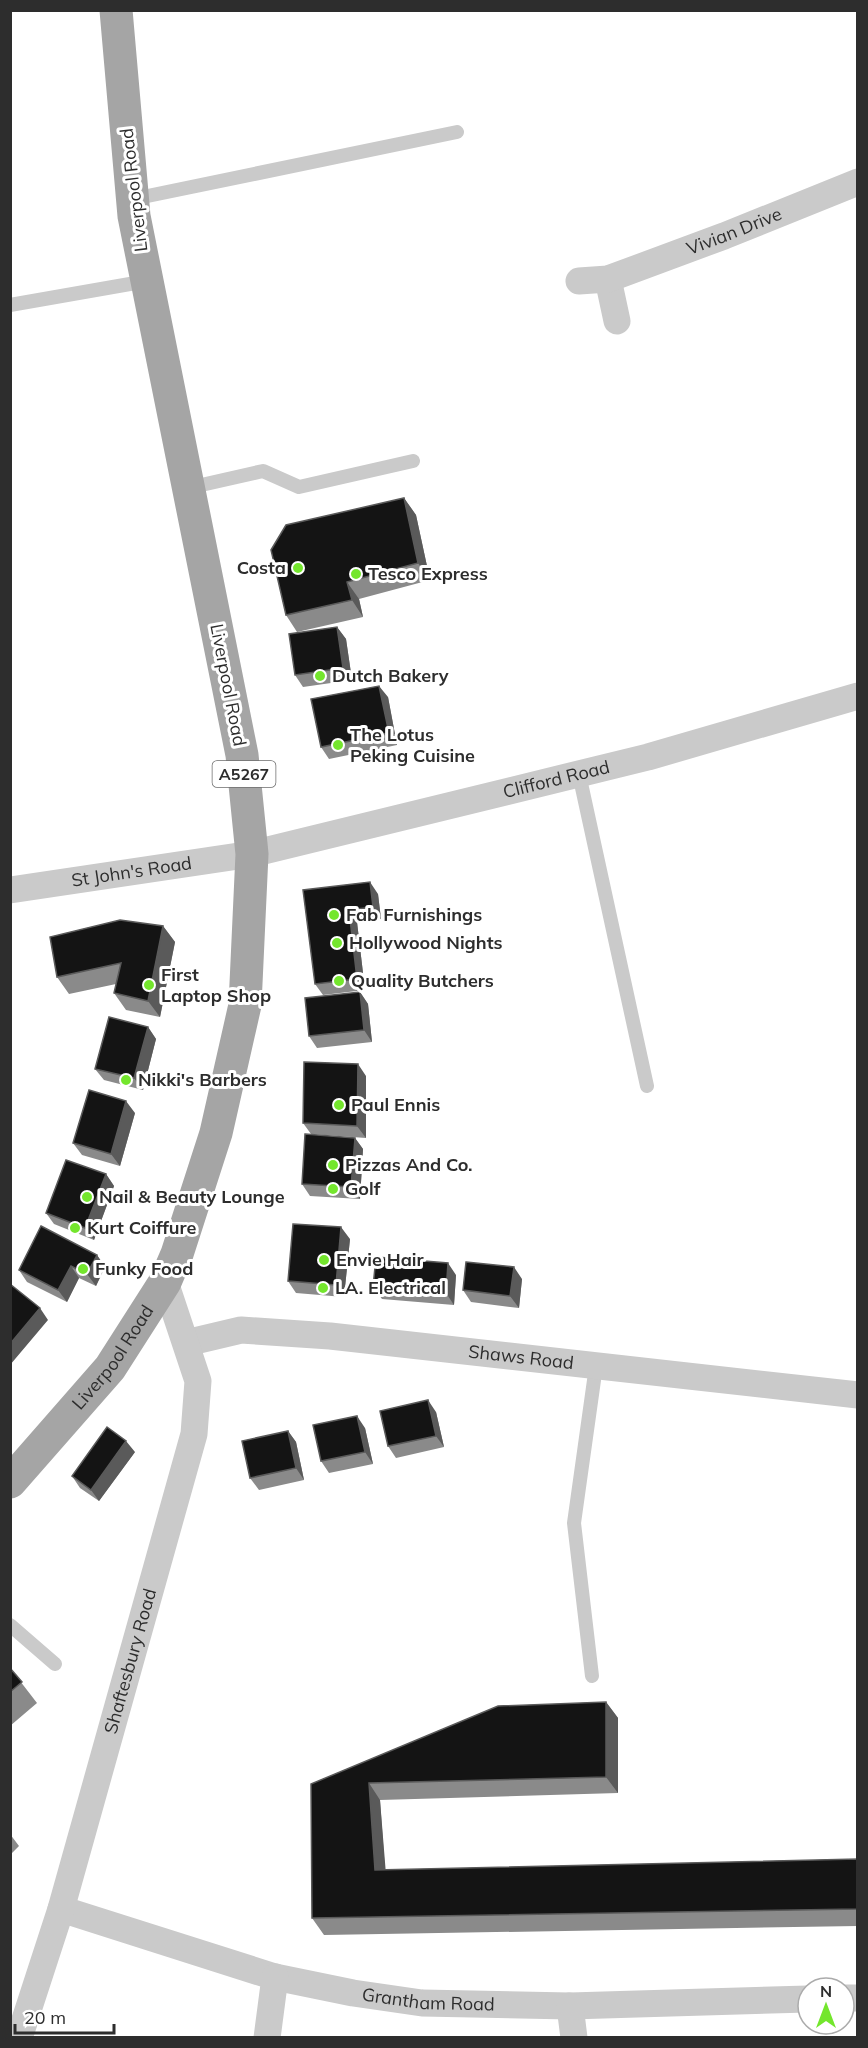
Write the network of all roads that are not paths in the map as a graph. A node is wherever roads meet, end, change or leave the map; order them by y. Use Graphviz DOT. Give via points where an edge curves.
graph roads {
  1 [pos="116,10"];
  2 [pos="457,132"];
  3 [pos="858,182"];
  4 [pos="133,199"];
  5 [pos="609,279"];
  6 [pos="147,281"];
  7 [pos="579,281"];
  8 [pos="10,305"];
  9 [pos="617,321"];
  10 [pos="413,460"];
  11 [pos="188,488"];
  12 [pos="858,696"];
  13 [pos="579,774"];
  14 [pos="252,854"];
  15 [pos="10,890"];
  16 [pos="647,1086"];
  17 [pos="165,1282"];
  18 [pos="186,1343"];
  19 [pos="596,1366"];
  20 [pos="858,1395"];
  21 [pos="10,1482"];
  22 [pos="10,1625"];
  23 [pos="55,1664"];
  24 [pos="592,1676"];
  25 [pos="61,1909"];
  26 [pos="275,1977"];
  27 [pos="796,1999"];
  28 [pos="570,2006"];
  29 [pos="19,2037"];
  30 [pos="267,2037"];
  31 [pos="574,2037"];
  1 -- 4 [label="main road, Liverpool Road / A5267"];
  2 -- 4 [label="lane"];
  3 -- 5 [label="street, Vivian Drive"];
  4 -- 6 [label="main road, Liverpool Road / A5267"];
  5 -- 7 [label="street, Vivian Drive"];
  5 -- 9 [label="street"];
  6 -- 8 [label="lane"];
  6 -- 11 [label="main road, Liverpool Road / A5267"];
  10 -- 11 [label="lane" via="299,486 263,471"];
  11 -- 14 [label="main road, Liverpool Road / A5267" via="242,755"];
  12 -- 13 [label="street, Clifford Road"];
  13 -- 14 [label="street, Clifford Road"];
  13 -- 16 [label="lane"];
  14 -- 15 [label="street, St John's Road"];
  14 -- 17 [label="main road, Liverpool Road / A5267" via="245,1005 216,1133"];
  17 -- 18 [label="street, Shaftesbury Road"];
  17 -- 21 [label="main road, Liverpool Road / A5267" via="110,1368"];
  18 -- 19 [label="street, Shaws Road" via="241,1330 330,1336"];
  18 -- 25 [label="street, Shaftesbury Road" via="198,1381 194,1434"];
  19 -- 20 [label="street, Shaws Road"];
  19 -- 24 [label="lane" via="574,1523"];
  22 -- 23 [label="lane"];
  25 -- 26 [label="street, Grantham Road"];
  25 -- 29 [label="street, Shaftesbury Road"];
  26 -- 28 [label="street, Grantham Road" via="422,2003"];
  26 -- 30 [label="street"];
  27 -- 28 [label="street, Grantham Road"];
  28 -- 31 [label="street"];
}
